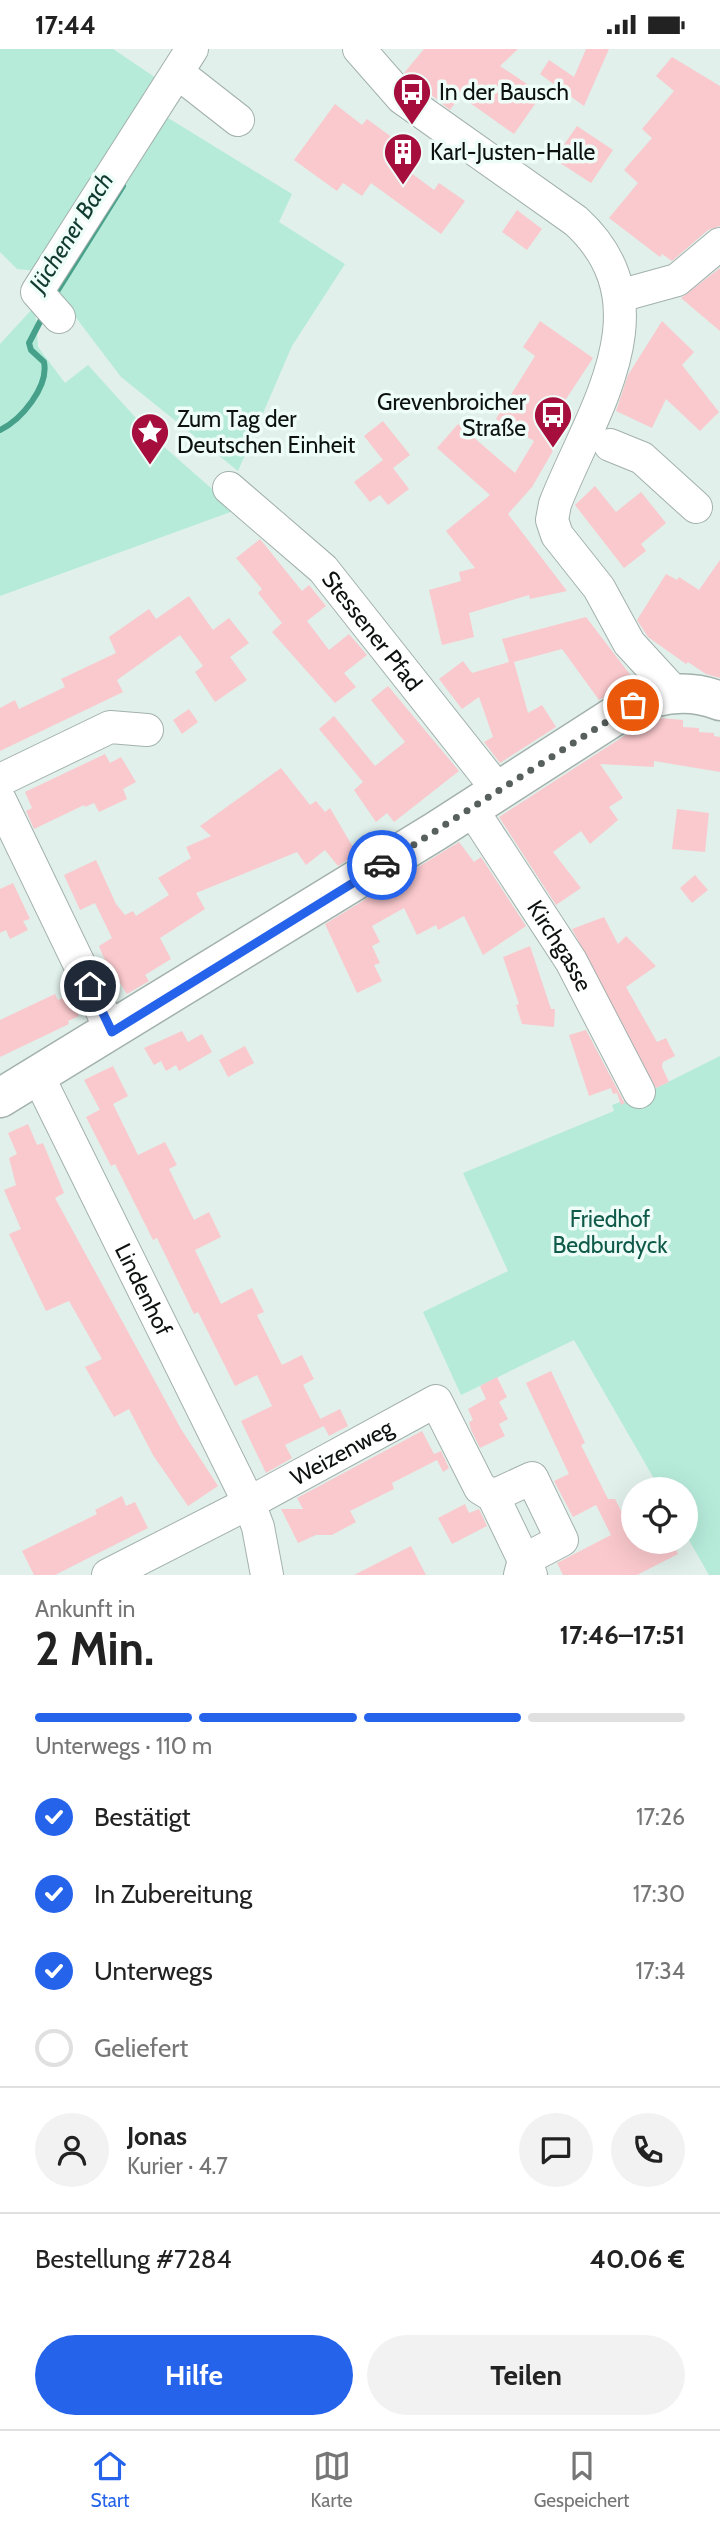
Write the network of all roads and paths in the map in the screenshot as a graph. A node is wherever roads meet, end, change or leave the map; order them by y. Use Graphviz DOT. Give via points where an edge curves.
graph roads {
  1 [pos="367,52"];
  2 [pos="187,72"];
  3 [pos="238,120"];
  4 [pos="720,244"];
  5 [pos="619,296"];
  6 [pos="46,303"];
  7 [pos="610,445"];
  8 [pos="229,488"];
  9 [pos="696,507"];
  10 [pos="674,694"];
  11 [pos="720,701"];
  12 [pos="147,730"];
  13 [pos="0,780"];
  14 [pos="484,799"];
  15 [pos="0,800"];
  16 [pos="112,1032"];
  17 [pos="38,1076"];
  18 [pos="639,1091"];
  19 [pos="0,1098"];
  20 [pos="493,1496"];
  21 [pos="249,1503"];
  22 [pos="525,1570"];
  23 [pos="108,1575"];
  24 [pos="267,1575"];
  1 -- 5 [label="street" via="402,98 576,221 604,254"];
  2 -- 3 [label="street"];
  2 -- 6 [label="street"];
  4 -- 5 [label="street" via="677,280"];
  5 -- 10 [label="street" via="618,351 558,495 552,520 557,535 598,588 629,643"];
  7 -- 9 [label="street" via="642,458"];
  8 -- 14 [label="street, Stessener Pfad" via="323,569"];
  10 -- 11 [label="main road"];
  10 -- 14 [label="main road" via="627,708"];
  12 -- 13 [label="street" via="110,727"];
  14 -- 16 [label="main road"];
  14 -- 18 [label="street, Kirchgasse"];
  15 -- 16 [label="street"];
  16 -- 17 [label="main road"];
  17 -- 19 [label="main road"];
  17 -- 21 [label="street, Lindenhof"];
  20 -- 21 [label="street, Weizenweg" via="480,1488 436,1401"];
  20 -- 22 [label="street"];
  20 -- 22 [label="street" via="532,1478 562,1540"];
  21 -- 23 [label="street"];
  21 -- 24 [label="street, Lindenhof"];
}
